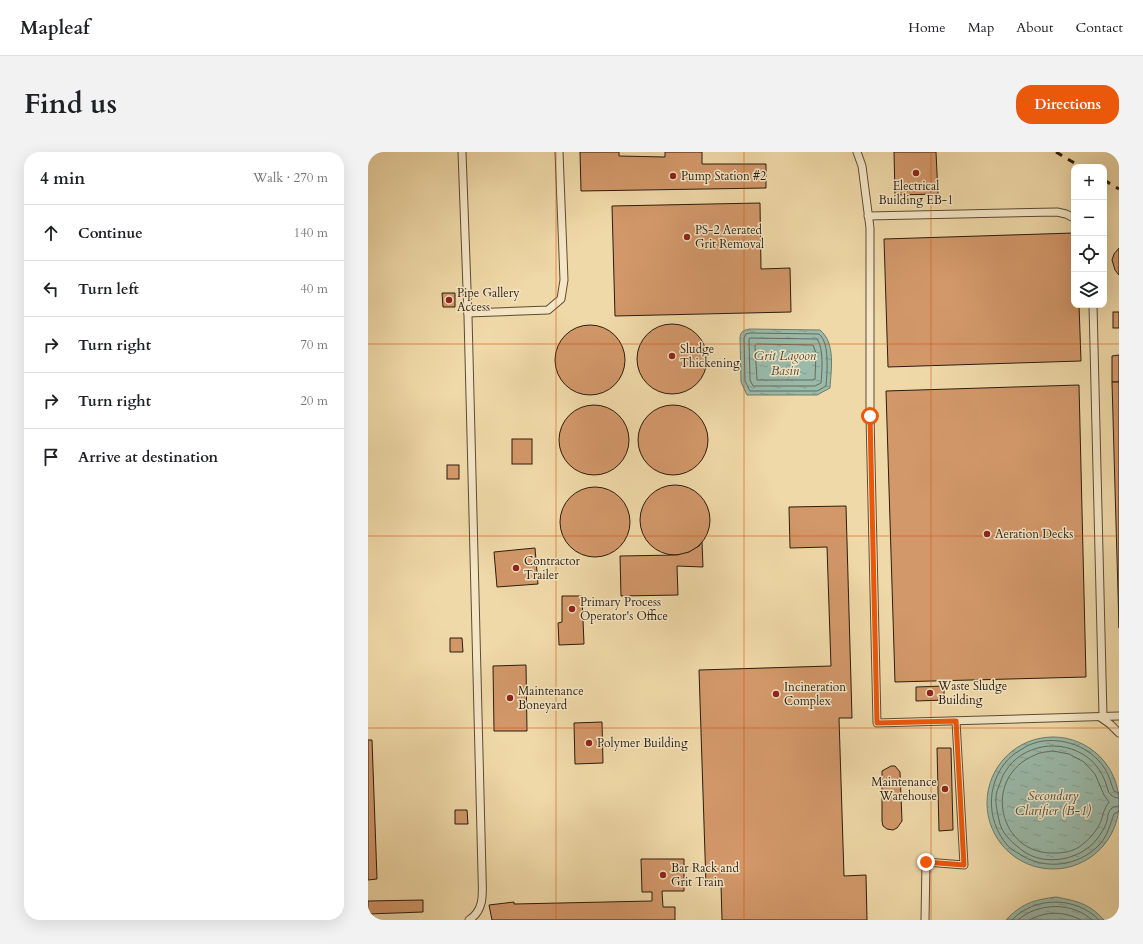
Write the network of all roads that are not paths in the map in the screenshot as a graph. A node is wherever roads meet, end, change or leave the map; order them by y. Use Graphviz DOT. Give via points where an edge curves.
graph roads {
  1 [pos="462,152"];
  2 [pos="559,152"];
  3 [pos="858,152"];
  4 [pos="868,216"];
  5 [pos="1071,216"];
  6 [pos="1093,308"];
  7 [pos="468,313"];
  8 [pos="1101,716"];
  9 [pos="1119,716"];
  10 [pos="956,721"];
  11 [pos="1119,733"];
  12 [pos="469,920"];
  13 [pos="925,920"];
  1 -- 7 [label="lane"];
  2 -- 7 [label="lane" via="564,280 561,300 548,310"];
  3 -- 4 [label="lane"];
  4 -- 5 [label="lane" via="1057,212"];
  4 -- 10 [label="lane" via="877,723"];
  6 -- 8 [label="lane"];
  7 -- 12 [label="lane" via="482,873 482,905"];
  8 -- 9 [label="lane"];
  8 -- 10 [label="lane"];
  8 -- 11 [label="lane"];
  10 -- 13 [label="lane" via="964,865 926,862"];
}
